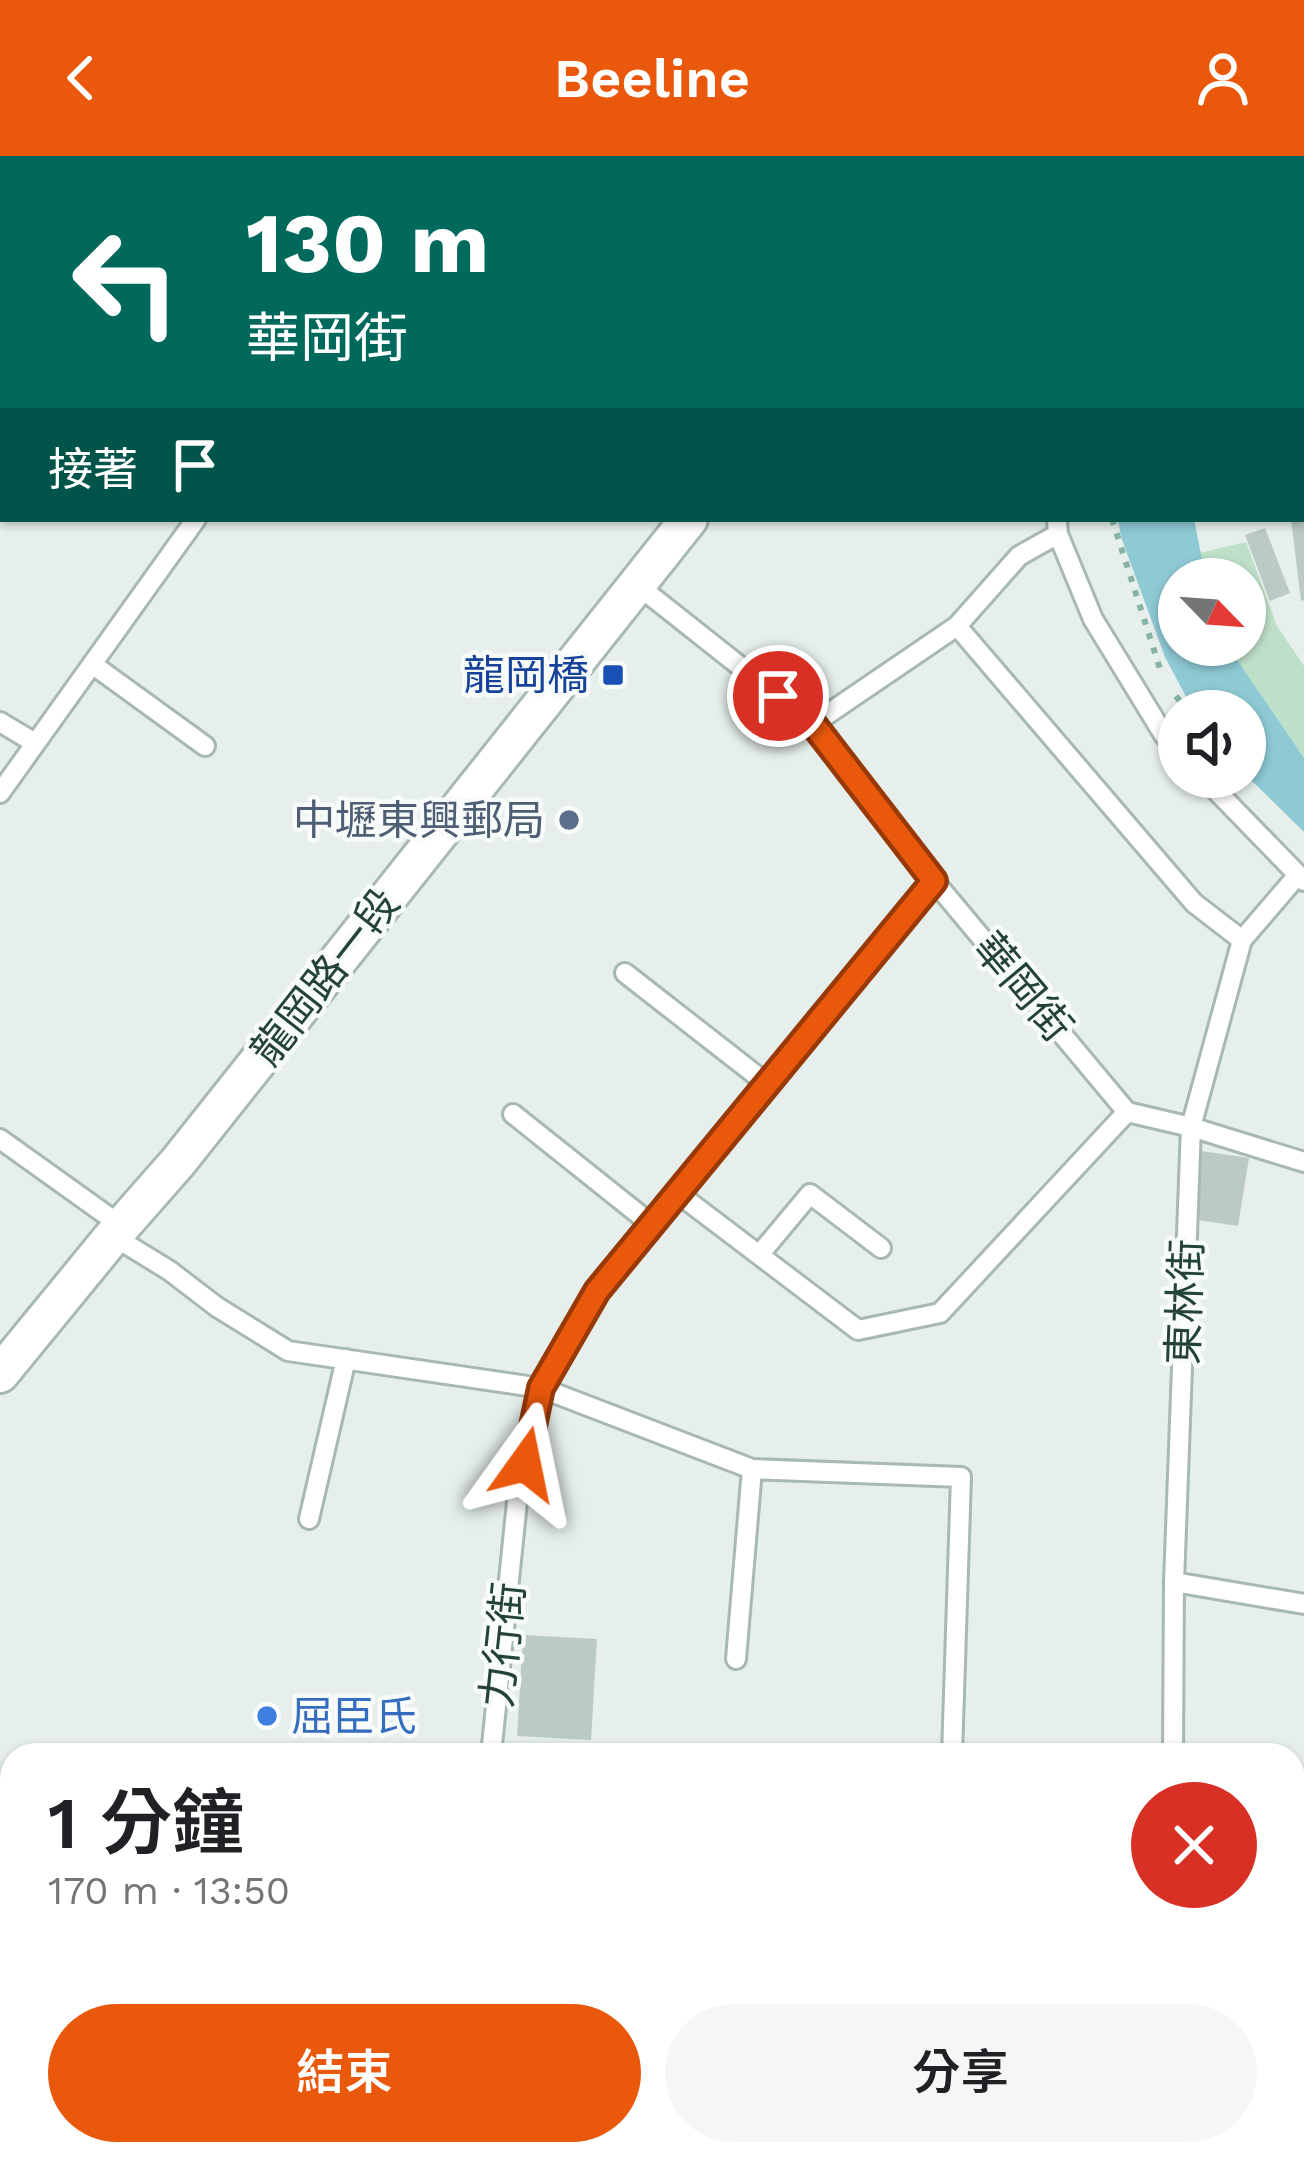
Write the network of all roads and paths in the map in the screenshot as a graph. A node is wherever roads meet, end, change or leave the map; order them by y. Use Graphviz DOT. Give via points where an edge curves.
graph roads {
  1 [pos="194,522"];
  2 [pos="687,522"];
  3 [pos="1113,522"];
  4 [pos="1057,526"];
  5 [pos="636,584"];
  6 [pos="957,626"];
  7 [pos="92,664"];
  8 [pos="1164,680"];
  9 [pos="0,722"];
  10 [pos="813,724"];
  11 [pos="1158,726"];
  12 [pos="35,743"];
  13 [pos="205,746"];
  14 [pos="0,793"];
  15 [pos="1223,798"];
  16 [pos="1301,879"];
  17 [pos="934,881"];
  18 [pos="1242,940"];
  19 [pos="625,973"];
  20 [pos="766,1083"];
  21 [pos="1127,1112"];
  22 [pos="513,1114"];
  23 [pos="1191,1127"];
  24 [pos="0,1139"];
  25 [pos="1304,1162"];
  26 [pos="676,1192"];
  27 [pos="651,1224"];
  28 [pos="118,1231"];
  29 [pos="881,1248"];
  30 [pos="759,1255"];
  31 [pos="346,1359"];
  32 [pos="0,1374"];
  33 [pos="541,1388"];
  34 [pos="752,1469"];
  35 [pos="309,1520"];
  36 [pos="1174,1582"];
  37 [pos="1304,1604"];
  38 [pos="736,1659"];
  39 [pos="492,1743"];
  40 [pos="952,1743"];
  41 [pos="1173,1743"];
  1 -- 7 [label="lane"];
  2 -- 5 [label="street, 龍岡路一段"];
  3 -- 8 [label="path"];
  4 -- 6 [label="lane" via="1018,556"];
  4 -- 11 [label="lane" via="1093,619"];
  5 -- 10 [label="lane, 華岡街"];
  5 -- 28 [label="street, 龍岡路一段"];
  6 -- 10 [label="lane"];
  6 -- 18 [label="lane" via="1194,903"];
  7 -- 12 [label="lane"];
  7 -- 13 [label="lane"];
  9 -- 12 [label="lane"];
  10 -- 17 [label="lane, 華岡街"];
  12 -- 14 [label="lane"];
  15 -- 16 [label="lane"];
  16 -- 18 [label="lane, 東林街"];
  17 -- 20 [label="lane, 力行街"];
  17 -- 21 [label="lane, 華岡街"];
  18 -- 23 [label="lane, 東林街"];
  19 -- 20 [label="lane"];
  20 -- 26 [label="lane, 力行街"];
  21 -- 23 [label="lane"];
  21 -- 30 [label="lane" via="940,1313 858,1330"];
  22 -- 27 [label="lane"];
  23 -- 25 [label="lane"];
  23 -- 36 [label="lane, 東林街"];
  24 -- 28 [label="lane"];
  26 -- 27 [label="lane, 力行街"];
  26 -- 30 [label="lane"];
  27 -- 33 [label="lane, 力行街" via="597,1291"];
  28 -- 31 [label="lane" via="288,1351"];
  28 -- 32 [label="street, 龍岡路一段"];
  29 -- 30 [label="lane" via="810,1194"];
  31 -- 33 [label="lane"];
  31 -- 35 [label="lane"];
  33 -- 34 [label="lane"];
  33 -- 39 [label="lane, 力行街" via="518,1502"];
  34 -- 38 [label="lane"];
  34 -- 40 [label="lane" via="961,1477"];
  36 -- 37 [label="lane"];
  36 -- 41 [label="lane, 東林街"];
}
